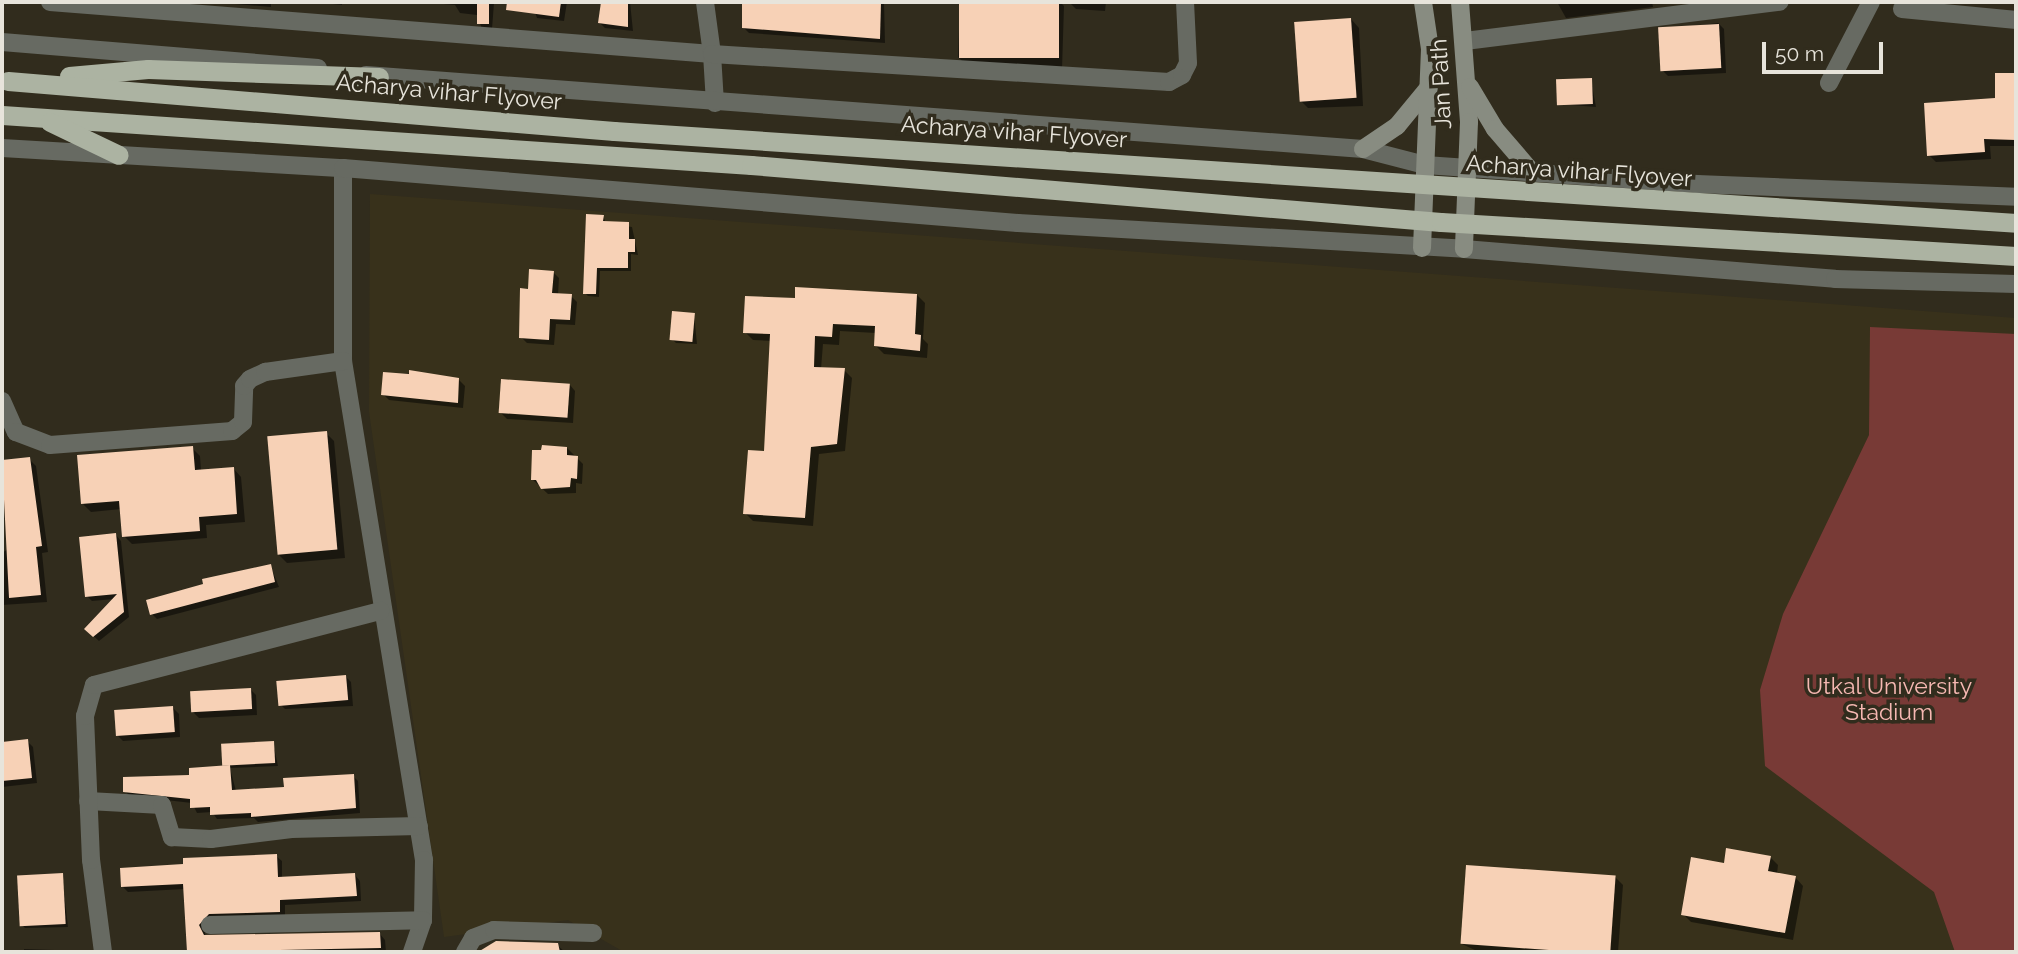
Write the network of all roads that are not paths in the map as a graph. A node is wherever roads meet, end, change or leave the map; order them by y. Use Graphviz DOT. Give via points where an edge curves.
graph roads {
  1 [pos="50,2"];
  2 [pos="705,2"];
  3 [pos="1185,2"];
  4 [pos="1423,2"];
  5 [pos="1460,2"];
  6 [pos="1780,2"];
  7 [pos="1871,2"];
  8 [pos="1902,9"];
  9 [pos="2016,20"];
  10 [pos="1465,41"];
  11 [pos="2,42"];
  12 [pos="712,54"];
  13 [pos="379,77"];
  14 [pos="5,81"];
  15 [pos="1829,83"];
  16 [pos="1469,84"];
  17 [pos="1429,87"];
  18 [pos="715,103"];
  19 [pos="2,115"];
  20 [pos="39,117"];
  21 [pos="2,148"];
  22 [pos="1363,149"];
  23 [pos="119,155"];
  24 [pos="1425,165"];
  25 [pos="1466,167"];
  26 [pos="343,168"];
  27 [pos="1531,171"];
  28 [pos="2016,197"];
  29 [pos="2016,223"];
  30 [pos="1422,248"];
  31 [pos="1464,249"];
  32 [pos="2016,256"];
  33 [pos="2016,284"];
  34 [pos="343,361"];
  35 [pos="2,401"];
  36 [pos="381,611"];
  37 [pos="88,801"];
  38 [pos="419,826"];
  39 [pos="423,920"];
  40 [pos="210,925"];
  41 [pos="593,933"];
  42 [pos="103,952"];
  43 [pos="412,952"];
  44 [pos="465,952"];
  1 -- 12 [label="street"];
  2 -- 12 [label="street"];
  3 -- 12 [label="street" via="1188,63 1182,75 1169,82"];
  4 -- 17 [label="main road, Jan Path" via="1430,49"];
  5 -- 10 [label="main road, Jan Path"];
  6 -- 10 [label="street"];
  7 -- 15 [label="street"];
  8 -- 9 [label="street"];
  10 -- 16 [label="main road, Jan Path"];
  11 -- 13 [label="street" via="243,59"];
  12 -- 18 [label="street"];
  13 -- 14 [label="highway" via="148,69"];
  13 -- 18 [label="street"];
  14 -- 29 [label="highway, Acharya vihar Flyover" via="614,131"];
  16 -- 25 [label="main road, Jan Path"];
  16 -- 27 [label="main road" via="1495,129"];
  17 -- 22 [label="main road" via="1397,126"];
  17 -- 24 [label="main road, Jan Path"];
  18 -- 22 [label="street"];
  19 -- 20 [label="highway"];
  20 -- 23 [label="highway"];
  20 -- 32 [label="highway" via="751,165 1441,222"];
  21 -- 23 [label="street"];
  22 -- 24 [label="street"];
  23 -- 26 [label="street"];
  24 -- 25 [label="street"];
  24 -- 30 [label="main road, Jan Path"];
  25 -- 27 [label="street"];
  25 -- 31 [label="main road, Jan Path"];
  26 -- 30 [label="street" via="1018,223"];
  26 -- 34 [label="street"];
  27 -- 28 [label="street" via="1697,184"];
  30 -- 31 [label="street"];
  31 -- 33 [label="street" via="1710,270"];
  34 -- 35 [label="street" via="265,372 250,379 244,386 243,422 232,431 50,445 16,432"];
  34 -- 36 [label="street"];
  36 -- 37 [label="street" via="94,685 85,716"];
  36 -- 38 [label="street"];
  37 -- 38 [label="street" via="162,805 172,837 211,839 291,829"];
  37 -- 42 [label="street" via="96,925"];
  38 -- 39 [label="street"];
  39 -- 40 [label="street"];
  39 -- 43 [label="street"];
  41 -- 44 [label="street" via="494,930 473,938"];
}
